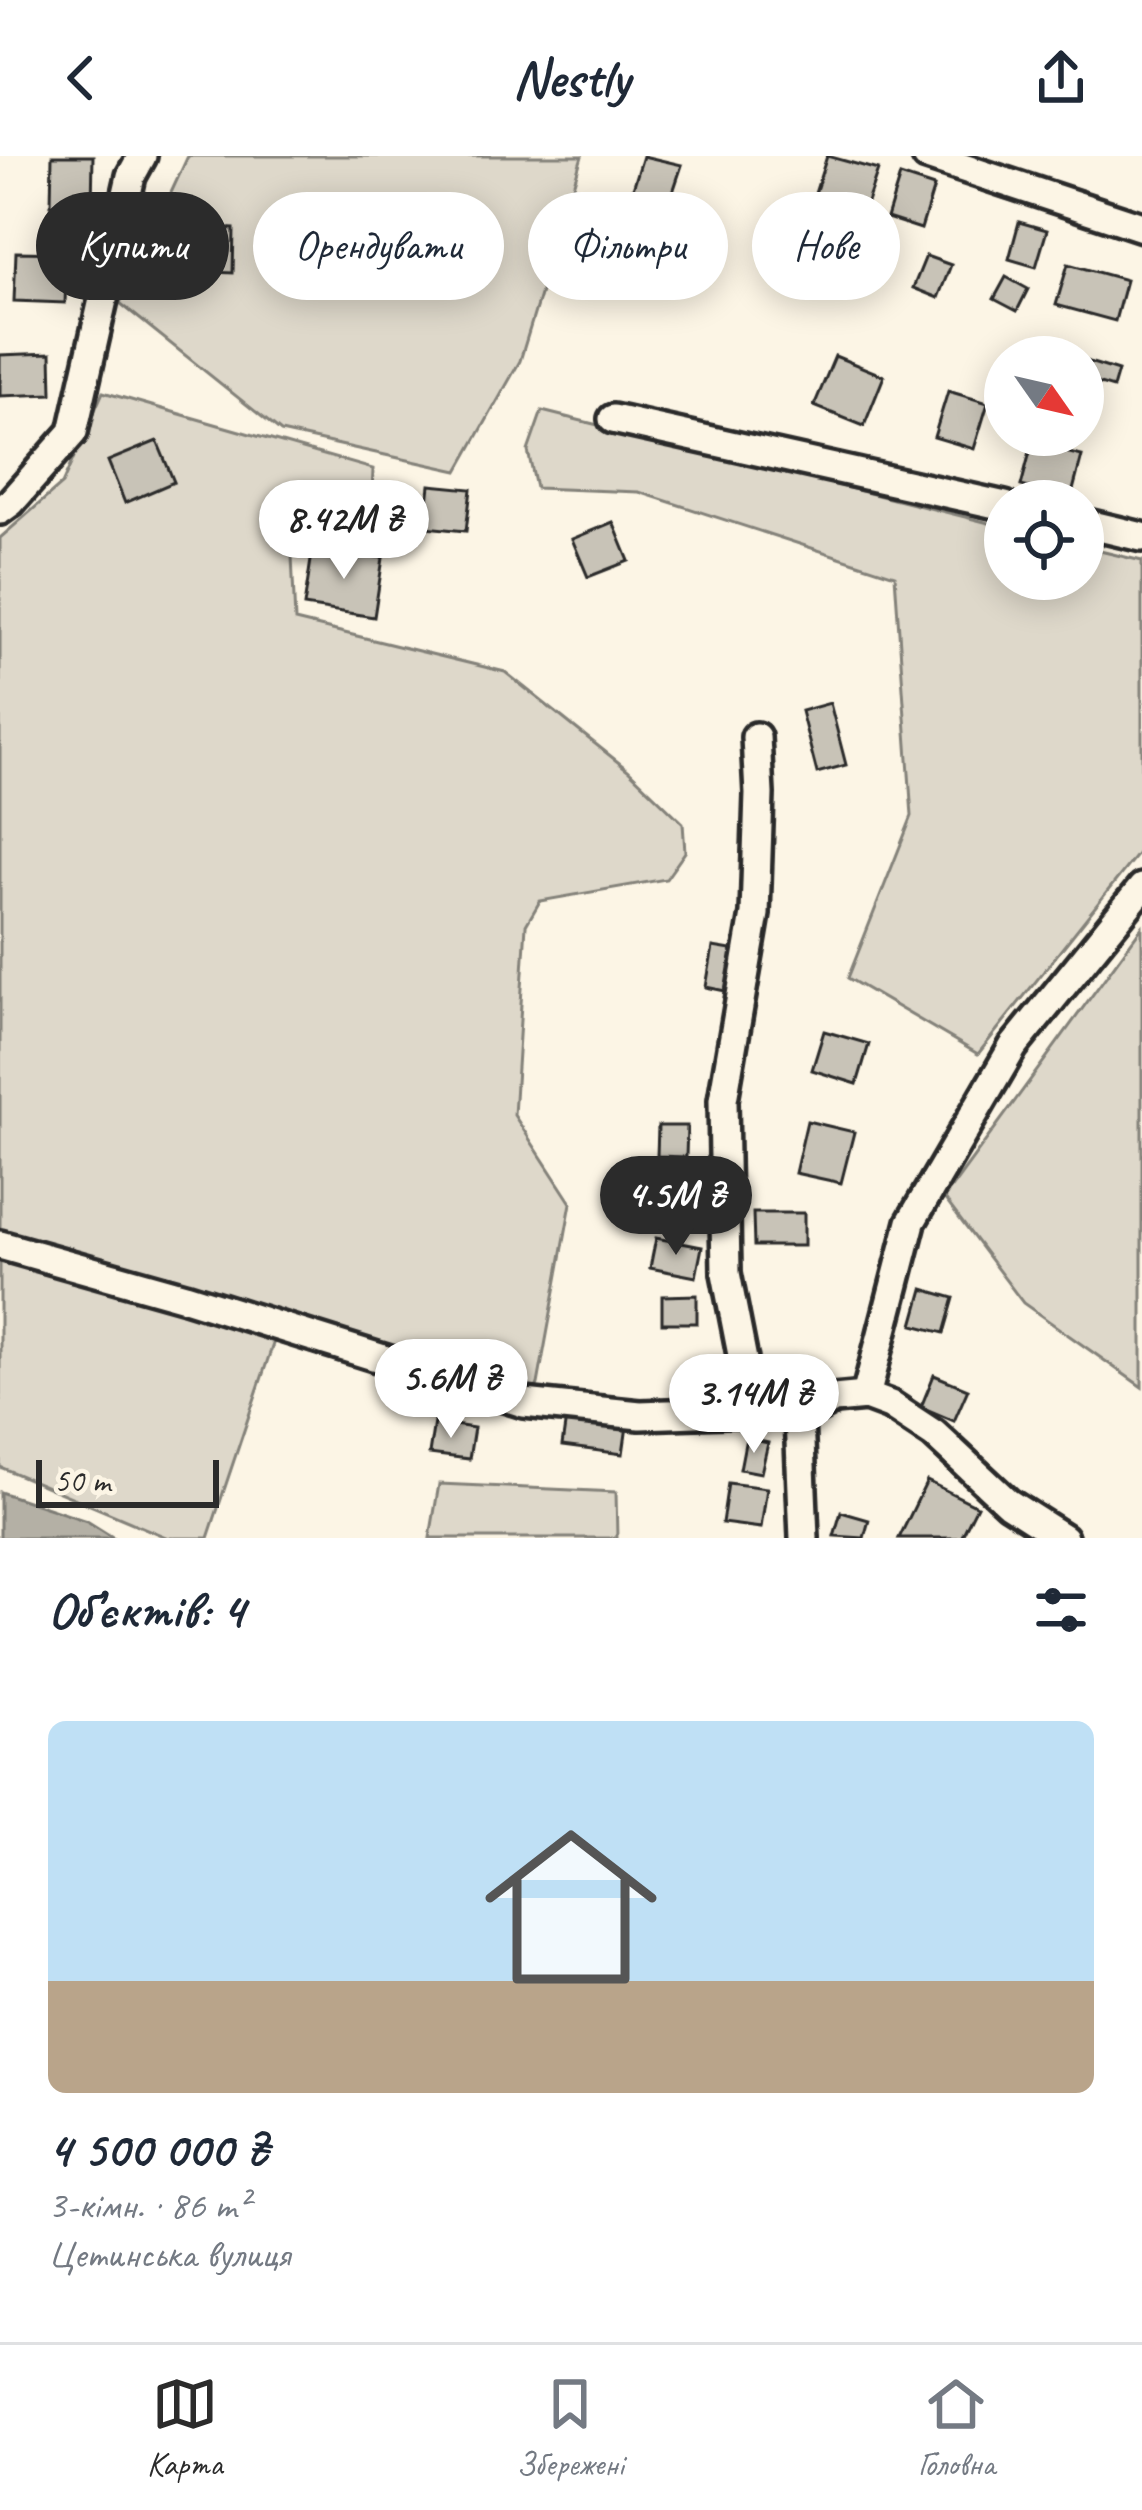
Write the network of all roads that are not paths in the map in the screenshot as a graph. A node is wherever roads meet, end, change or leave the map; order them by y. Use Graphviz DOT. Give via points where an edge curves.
graph roads {
  1 [pos="142,156"];
  2 [pos="927,156"];
  3 [pos="1142,226"];
  4 [pos="613,419"];
  5 [pos="984,501"];
  6 [pos="0,510"];
  7 [pos="1104,529"];
  8 [pos="1142,537"];
  9 [pos="756,737"];
  10 [pos="1142,888"];
  11 [pos="0,1245"];
  12 [pos="866,1396"];
  13 [pos="753,1411"];
  14 [pos="799,1418"];
  15 [pos="804,1538"];
  16 [pos="1063,1538"];
  1 -- 6 [label="street" via="73,432"];
  2 -- 3 [label="street"];
  4 -- 5 [label="street"];
  7 -- 8 [label="street"];
  9 -- 13 [label="street" via="755,914 723,1100 726,1273"];
  10 -- 12 [label="street" via="1013,1048 910,1222"];
  11 -- 13 [label="street" via="524,1403 640,1415"];
  12 -- 14 [label="street" via="834,1399"];
  12 -- 16 [label="street" via="934,1434 1008,1503"];
  13 -- 14 [label="street"];
  14 -- 15 [label="street"];
}
